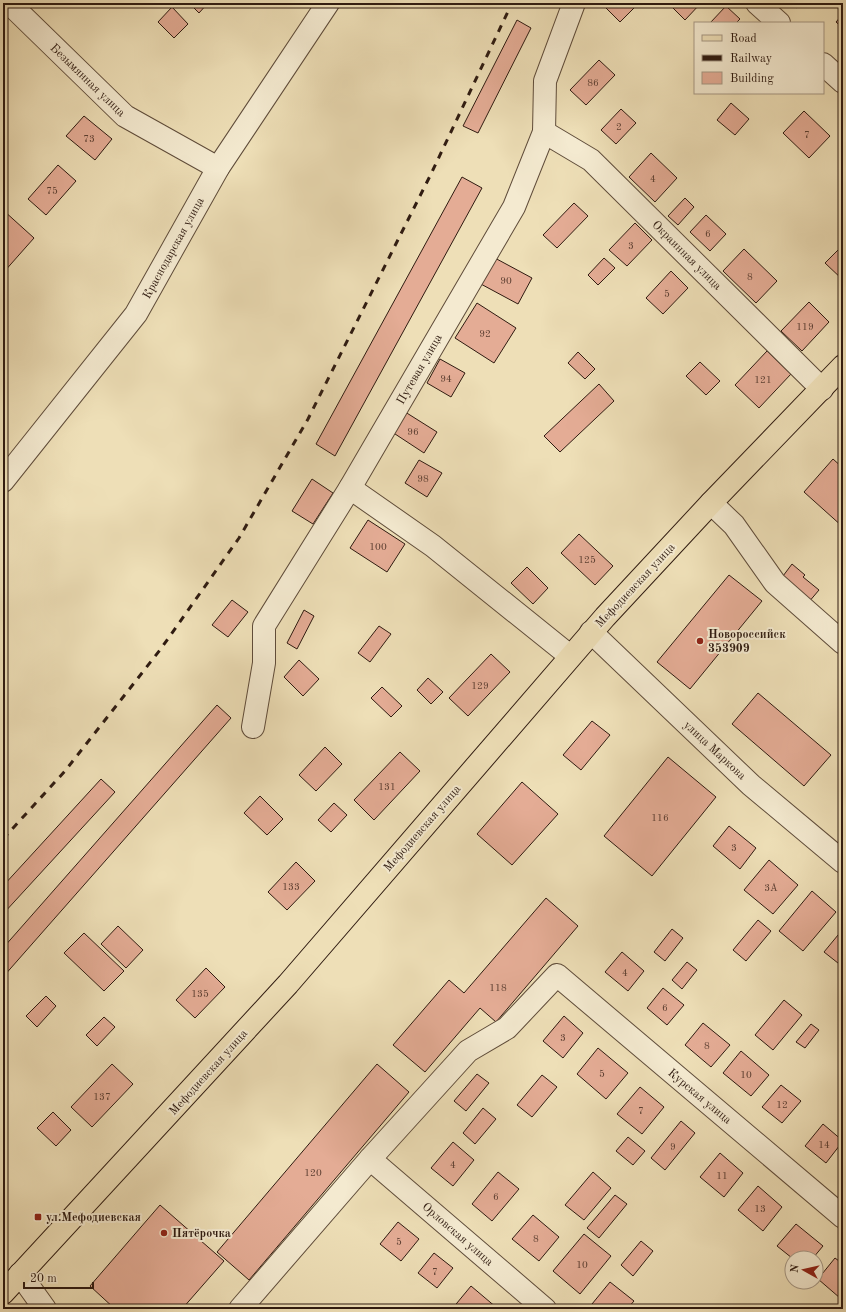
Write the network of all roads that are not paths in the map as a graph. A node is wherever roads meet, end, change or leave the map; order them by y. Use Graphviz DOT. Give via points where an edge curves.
graph roads {
  1 [pos="8,3"];
  2 [pos="328,3"];
  3 [pos="574,3"];
  4 [pos="758,3"];
  5 [pos="778,22"];
  6 [pos="824,65"];
  7 [pos="843,82"];
  8 [pos="544,132"];
  9 [pos="218,168"];
  10 [pos="843,366"];
  11 [pos="822,389"];
  12 [pos="3,481"];
  13 [pos="350,488"];
  14 [pos="711,503"];
  15 [pos="592,632"];
  16 [pos="843,643"];
  17 [pos="570,656"];
  18 [pos="253,727"];
  19 [pos="843,862"];
  20 [pos="370,1159"];
  21 [pos="843,1217"];
  22 [pos="20,1274"];
  23 [pos="3,1293"];
  24 [pos="45,1309"];
  25 [pos="240,1309"];
  26 [pos="545,1309"];
  1 -- 9 [label="street, Безымянная улица" via="125,116"];
  2 -- 9 [label="street, Краснодарская улица"];
  3 -- 8 [label="street, Путевая улица" via="545,81"];
  4 -- 5 [label="street"];
  6 -- 7 [label="street"];
  8 -- 11 [label="street, Окраинная улица" via="591,160"];
  8 -- 13 [label="street, Путевая улица" via="514,207"];
  9 -- 12 [label="street, Краснодарская улица" via="136,314"];
  10 -- 11 [label="main road, Мефодиевская улица"];
  11 -- 14 [label="main road, Мефодиевская улица"];
  13 -- 17 [label="street" via="433,546"];
  13 -- 18 [label="street, Путевая улица" via="264,626 264,663"];
  14 -- 15 [label="main road, Мефодиевская улица"];
  14 -- 16 [label="street" via="734,525 775,583"];
  15 -- 17 [label="main road, Мефодиевская улица"];
  15 -- 19 [label="street, улица Маркова" via="751,785"];
  17 -- 22 [label="main road, Мефодиевская улица" via="288,984"];
  20 -- 21 [label="street, Курская улица" via="468,1051 508,1028 557,975"];
  20 -- 25 [label="street"];
  20 -- 26 [label="street, Орловская улица"];
  22 -- 23 [label="main road, Мефодиевская улица"];
  22 -- 24 [label="street"];
}
